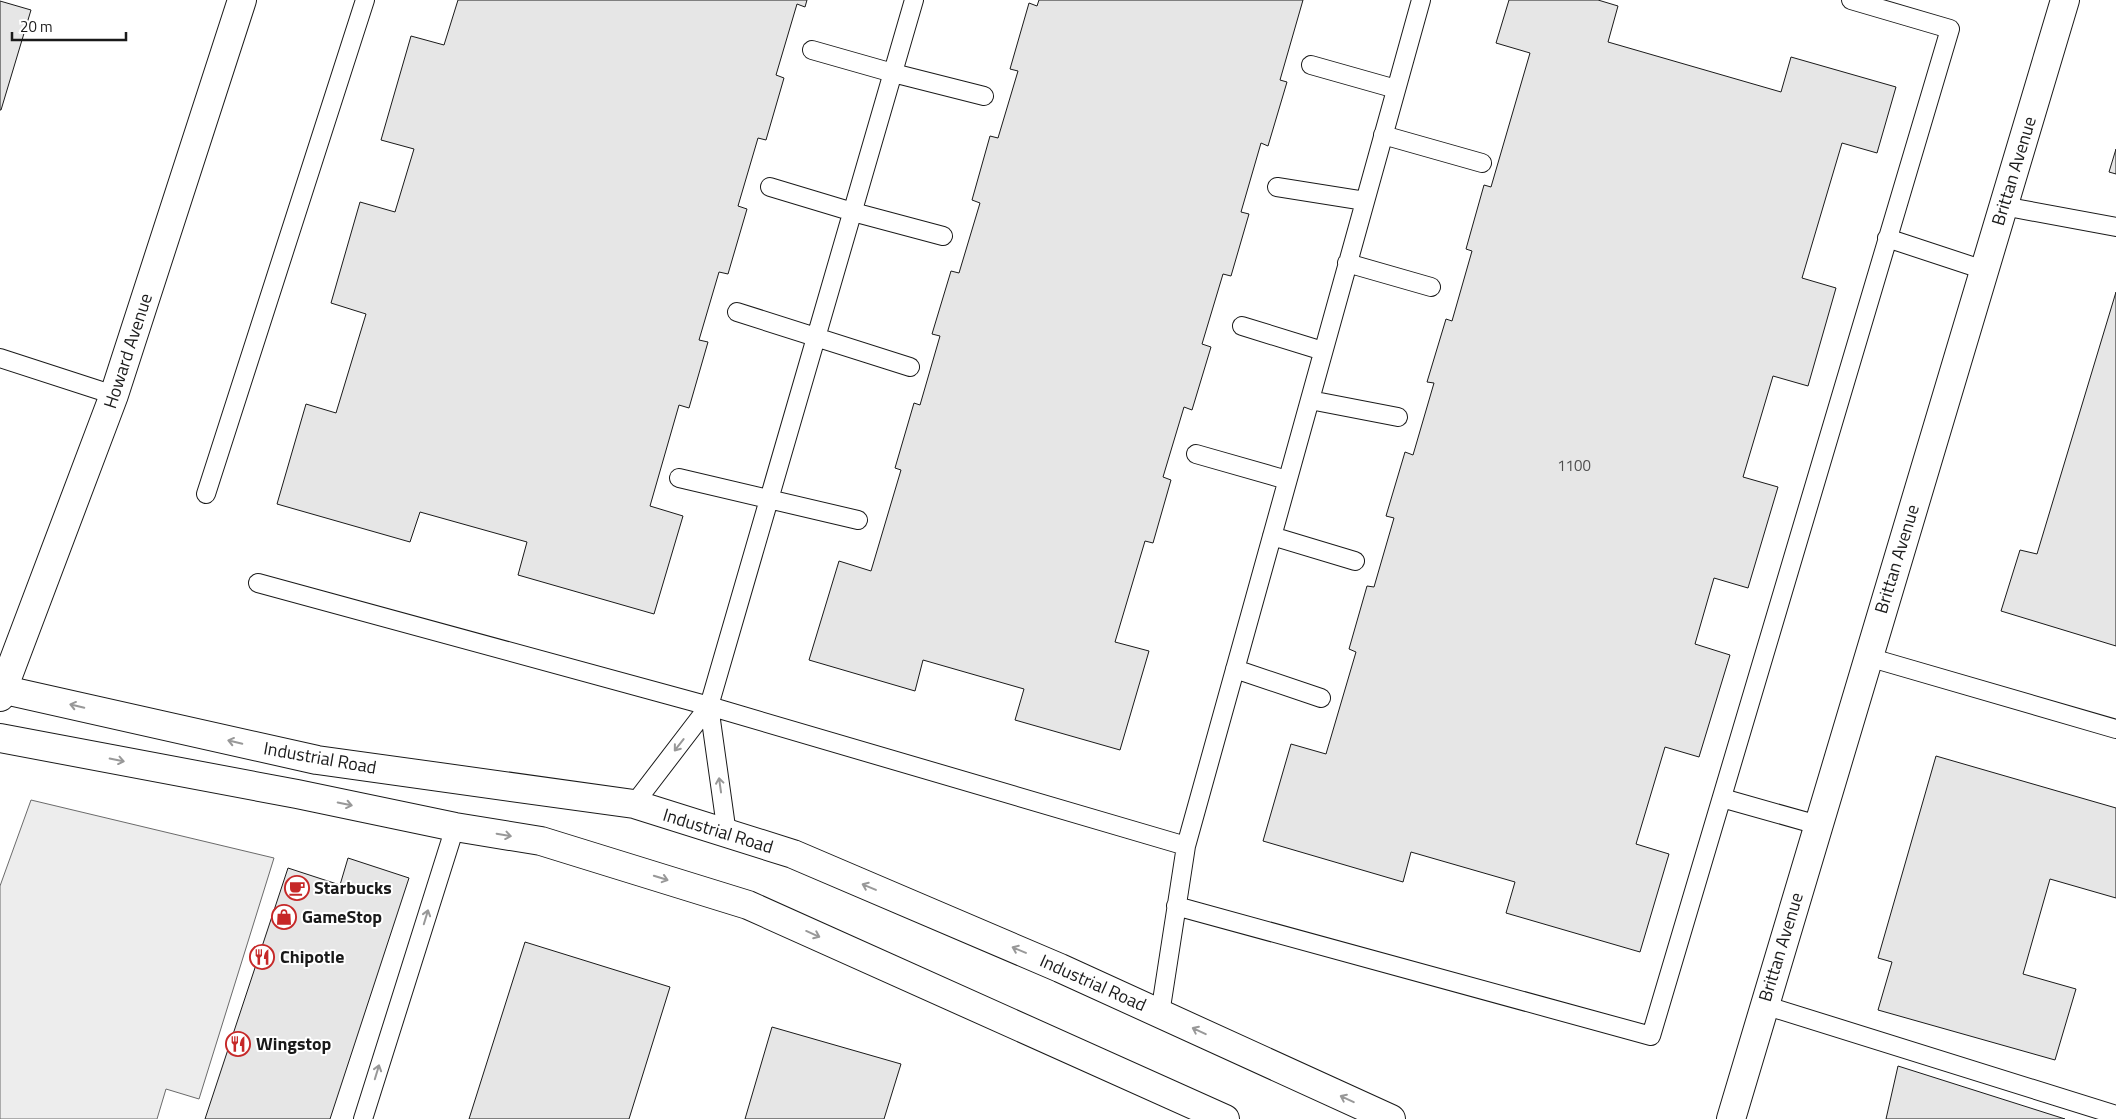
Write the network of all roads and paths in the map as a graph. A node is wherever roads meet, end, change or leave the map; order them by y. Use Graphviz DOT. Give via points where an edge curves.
graph roads {
  1 [pos="242,0"];
  2 [pos="365,0"];
  3 [pos="914,0"];
  4 [pos="1420,0"];
  5 [pos="1850,0"];
  6 [pos="2065,0"];
  7 [pos="812,50"];
  8 [pos="1311,65"];
  9 [pos="893,73"];
  10 [pos="1396,89"];
  11 [pos="984,96"];
  12 [pos="1383,135"];
  13 [pos="1482,163"];
  14 [pos="770,187"];
  15 [pos="1277,187"];
  16 [pos="1365,201"];
  17 [pos="2003,206"];
  18 [pos="852,212"];
  19 [pos="2116,227"];
  20 [pos="943,236"];
  21 [pos="1887,238"];
  22 [pos="1347,263"];
  23 [pos="1984,270"];
  24 [pos="1431,287"];
  25 [pos="738,312"];
  26 [pos="1242,326"];
  27 [pos="817,336"];
  28 [pos="1323,351"];
  29 [pos="0,358"];
  30 [pos="910,367"];
  31 [pos="114,395"];
  32 [pos="1310,400"];
  33 [pos="1398,417"];
  34 [pos="1196,454"];
  35 [pos="679,478"];
  36 [pos="1288,480"];
  37 [pos="206,494"];
  38 [pos="769,499"];
  39 [pos="858,520"];
  40 [pos="1272,536"];
  41 [pos="1355,561"];
  42 [pos="258,583"];
  43 [pos="1868,657"];
  44 [pos="1234,669"];
  45 [pos="1,692"];
  46 [pos="1321,698"];
  47 [pos="709,706"];
  48 [pos="2116,729"];
  49 [pos="0,738"];
  50 [pos="1722,798"];
  51 [pos="634,804"];
  52 [pos="1818,826"];
  53 [pos="455,827"];
  54 [pos="727,834"];
  55 [pos="1186,846"];
  56 [pos="1176,906"];
  57 [pos="1764,1005"];
  58 [pos="1160,1014"];
  59 [pos="2116,1115"];
  60 [pos="363,1119"];
  61 [pos="1225,1119"];
  62 [pos="1391,1119"];
  63 [pos="1731,1119"];
  1 -- 31 [label="main road, Howard Avenue"];
  2 -- 37 [label="lane"];
  3 -- 9 [label="lane"];
  4 -- 10 [label="lane"];
  5 -- 21 [label="lane" via="1950,29"];
  6 -- 17 [label="main road, Brittan Avenue"];
  7 -- 9 [label="lane"];
  8 -- 10 [label="lane"];
  9 -- 11 [label="lane"];
  9 -- 18 [label="lane"];
  10 -- 12 [label="lane"];
  12 -- 13 [label="lane"];
  12 -- 16 [label="lane"];
  14 -- 18 [label="lane"];
  15 -- 16 [label="lane"];
  16 -- 22 [label="lane"];
  17 -- 19 [label="lane"];
  17 -- 23 [label="main road, Brittan Avenue"];
  18 -- 20 [label="lane"];
  18 -- 27 [label="lane"];
  21 -- 23 [label="lane"];
  21 -- 50 [label="lane"];
  22 -- 24 [label="lane"];
  22 -- 28 [label="lane"];
  23 -- 43 [label="main road, Brittan Avenue"];
  25 -- 27 [label="lane"];
  26 -- 28 [label="lane"];
  27 -- 30 [label="lane"];
  27 -- 38 [label="lane"];
  28 -- 32 [label="lane"];
  29 -- 31 [label="lane"];
  31 -- 45 [label="main road, Howard Avenue"];
  32 -- 33 [label="lane"];
  32 -- 36 [label="lane"];
  34 -- 36 [label="lane"];
  35 -- 38 [label="lane"];
  36 -- 40 [label="lane"];
  38 -- 39 [label="lane"];
  38 -- 47 [label="lane"];
  40 -- 41 [label="lane"];
  40 -- 44 [label="lane"];
  42 -- 47 [label="lane"];
  43 -- 48 [label="lane"];
  43 -- 52 [label="main road, Brittan Avenue"];
  44 -- 46 [label="lane"];
  44 -- 55 [label="lane"];
  51 -- 45 [label="main road, Industrial Road, one-way" via="317,760"];
  47 -- 51 [label="lane, one-way"];
  54 -- 47 [label="lane, one-way"];
  47 -- 55 [label="lane"];
  49 -- 53 [label="main road, one-way"];
  50 -- 52 [label="lane"];
  50 -- 56 [label="lane" via="1651,1036"];
  51 -- 54 [label="main road, Industrial Road"];
  52 -- 57 [label="main road, Brittan Avenue"];
  60 -- 53 [label="lane, one-way"];
  53 -- 61 [label="main road, one-way" via="541,841 748,905"];
  58 -- 54 [label="main road, Industrial Road, one-way" via="793,854"];
  55 -- 56 [label="lane"];
  56 -- 58 [label="lane"];
  57 -- 59 [label="lane"];
  57 -- 63 [label="main road, Brittan Avenue"];
  62 -- 58 [label="main road, Industrial Road, one-way"];
}
